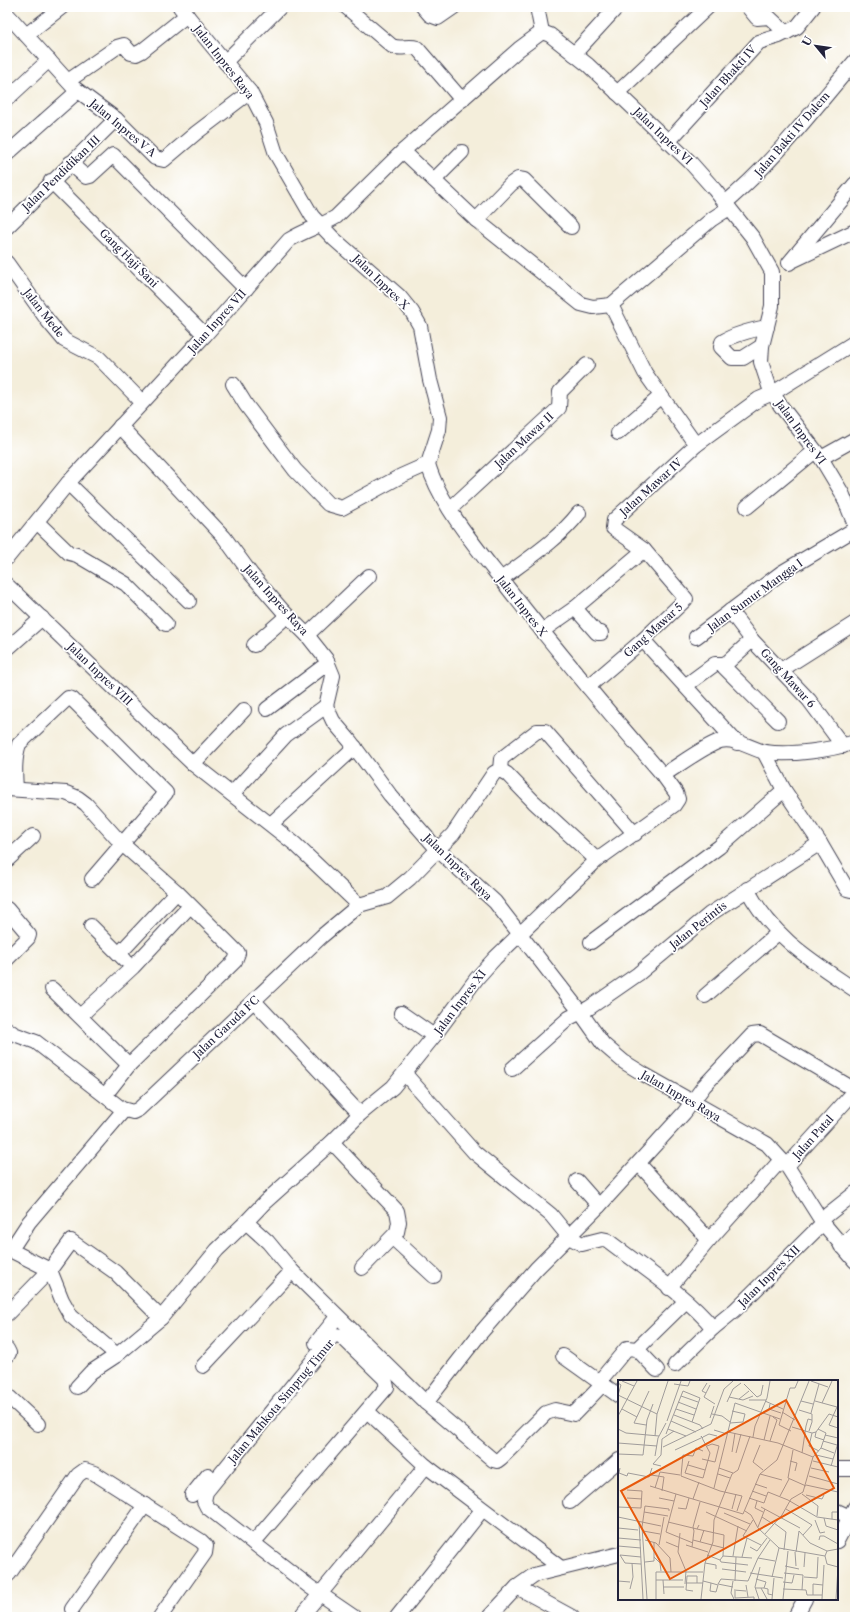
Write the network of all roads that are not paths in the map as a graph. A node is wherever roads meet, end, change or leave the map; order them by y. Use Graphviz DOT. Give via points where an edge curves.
graph roads {
  1 [pos="62,7"];
  2 [pos="280,7"];
  3 [pos="346,7"];
  4 [pos="423,7"];
  5 [pos="454,7"];
  6 [pos="537,7"];
  7 [pos="617,7"];
  8 [pos="708,7"];
  9 [pos="748,7"];
  10 [pos="813,7"];
  11 [pos="184,11"];
  12 [pos="7,14"];
  13 [pos="542,32"];
  14 [pos="786,33"];
  15 [pos="26,35"];
  16 [pos="574,54"];
  17 [pos="49,60"];
  18 [pos="855,61"];
  19 [pos="225,62"];
  20 [pos="73,86"];
  21 [pos="250,92"];
  22 [pos="617,93"];
  23 [pos="7,99"];
  24 [pos="462,100"];
  25 [pos="116,120"];
  26 [pos="668,142"];
  27 [pos="403,151"];
  28 [pos="462,152"];
  29 [pos="7,154"];
  30 [pos="70,163"];
  31 [pos="434,180"];
  32 [pos="51,182"];
  33 [pos="855,184"];
  34 [pos="727,206"];
  35 [pos="476,220"];
  36 [pos="319,225"];
  37 [pos="7,226"];
  38 [pos="571,227"];
  39 [pos="855,231"];
  40 [pos="789,262"];
  41 [pos="7,264"];
  42 [pos="772,272"];
  43 [pos="246,289"];
  44 [pos="610,305"];
  45 [pos="766,327"];
  46 [pos="205,335"];
  47 [pos="855,342"];
  48 [pos="762,346"];
  49 [pos="587,365"];
  50 [pos="233,384"];
  51 [pos="773,393"];
  52 [pos="661,396"];
  53 [pos="142,402"];
  54 [pos="120,426"];
  55 [pos="618,433"];
  56 [pos="855,439"];
  57 [pos="696,445"];
  58 [pos="818,455"];
  59 [pos="428,464"];
  60 [pos="68,483"];
  61 [pos="748,507"];
  62 [pos="450,509"];
  63 [pos="579,512"];
  64 [pos="37,522"];
  65 [pos="855,525"];
  66 [pos="855,529"];
  67 [pos="644,550"];
  68 [pos="7,558"];
  69 [pos="369,576"];
  70 [pos="501,579"];
  71 [pos="8,587"];
  72 [pos="189,601"];
  73 [pos="575,608"];
  74 [pos="730,611"];
  75 [pos="287,616"];
  76 [pos="42,618"];
  77 [pos="855,623"];
  78 [pos="166,624"];
  79 [pos="542,631"];
  80 [pos="601,633"];
  81 [pos="308,635"];
  82 [pos="696,637"];
  83 [pos="643,640"];
  84 [pos="752,640"];
  85 [pos="254,645"];
  86 [pos="7,649"];
  87 [pos="328,663"];
  88 [pos="721,664"];
  89 [pos="781,670"];
  90 [pos="685,686"];
  91 [pos="588,687"];
  92 [pos="326,706"];
  93 [pos="267,709"];
  94 [pos="244,710"];
  95 [pos="778,721"];
  96 [pos="737,743"];
  97 [pos="849,744"];
  98 [pos="355,747"];
  99 [pos="764,752"];
  100 [pos="193,764"];
  101 [pos="500,770"];
  102 [pos="663,776"];
  103 [pos="12,789"];
  104 [pos="784,790"];
  105 [pos="232,794"];
  106 [pos="271,824"];
  107 [pos="635,834"];
  108 [pos="33,836"];
  109 [pos="121,843"];
  110 [pos="820,843"];
  111 [pos="438,850"];
  112 [pos="7,860"];
  113 [pos="597,860"];
  114 [pos="92,879"];
  115 [pos="855,887"];
  116 [pos="747,889"];
  117 [pos="177,892"];
  118 [pos="359,905"];
  119 [pos="190,906"];
  120 [pos="7,908"];
  121 [pos="91,926"];
  122 [pos="778,933"];
  123 [pos="520,934"];
  124 [pos="591,942"];
  125 [pos="119,954"];
  126 [pos="7,959"];
  127 [pos="133,967"];
  128 [pos="52,989"];
  129 [pos="855,990"];
  130 [pos="705,996"];
  131 [pos="254,1001"];
  132 [pos="401,1013"];
  133 [pos="581,1013"];
  134 [pos="80,1016"];
  135 [pos="7,1029"];
  136 [pos="434,1036"];
  137 [pos="129,1065"];
  138 [pos="512,1069"];
  139 [pos="405,1074"];
  140 [pos="110,1089"];
  141 [pos="855,1091"];
  142 [pos="692,1104"];
  143 [pos="124,1110"];
  144 [pos="360,1114"];
  145 [pos="332,1142"];
  146 [pos="784,1163"];
  147 [pos="639,1164"];
  148 [pos="577,1182"];
  149 [pos="855,1193"];
  150 [pos="599,1206"];
  151 [pos="246,1222"];
  152 [pos="822,1222"];
  153 [pos="855,1233"];
  154 [pos="569,1237"];
  155 [pos="393,1238"];
  156 [pos="709,1240"];
  157 [pos="841,1246"];
  158 [pos="855,1261"];
  159 [pos="362,1268"];
  160 [pos="50,1270"];
  161 [pos="292,1271"];
  162 [pos="434,1276"];
  163 [pos="669,1288"];
  164 [pos="686,1301"];
  165 [pos="7,1314"];
  166 [pos="337,1317"];
  167 [pos="162,1318"];
  168 [pos="713,1328"];
  169 [pos="7,1348"];
  170 [pos="637,1348"];
  171 [pos="117,1355"];
  172 [pos="7,1356"];
  173 [pos="563,1356"];
  174 [pos="675,1365"];
  175 [pos="203,1366"];
  176 [pos="657,1370"];
  177 [pos="603,1384"];
  178 [pos="77,1387"];
  179 [pos="7,1395"];
  180 [pos="618,1395"];
  181 [pos="426,1403"];
  182 [pos="367,1411"];
  183 [pos="38,1424"];
  184 [pos="618,1461"];
  185 [pos="426,1466"];
  186 [pos="838,1469"];
  187 [pos="855,1469"];
  188 [pos="192,1495"];
  189 [pos="570,1502"];
  190 [pos="145,1505"];
  191 [pos="482,1510"];
  192 [pos="838,1511"];
  193 [pos="853,1512"];
  194 [pos="838,1539"];
  195 [pos="252,1542"];
  196 [pos="618,1554"];
  197 [pos="561,1568"];
  198 [pos="9,1574"];
  199 [pos="517,1587"];
  200 [pos="804,1600"];
  201 [pos="310,1607"];
  202 [pos="72,1609"];
  203 [pos="160,1617"];
  204 [pos="354,1617"];
  205 [pos="397,1617"];
  206 [pos="489,1617"];
  207 [pos="572,1617"];
  208 [pos="794,1617"];
  1 -- 15 [label="street"];
  2 -- 19 [label="street"];
  3 -- 24 [label="street" via="392,46 417,48"];
  4 -- 5 [label="street" via="430,15 438,18"];
  6 -- 13 [label="street"];
  7 -- 16 [label="street"];
  8 -- 22 [label="street"];
  9 -- 14 [label="street" via="757,18 769,17"];
  10 -- 14 [label="street, Jalan Bhakti IV" via="797,27"];
  11 -- 19 [label="street, Jalan Inpres Raya"];
  11 -- 20 [label="street" via="142,51 136,54 124,46 117,47"];
  12 -- 15 [label="street, Jalan Inpres V A"];
  13 -- 16 [label="street, Jalan Inpres VI" via="550,35"];
  13 -- 24 [label="street"];
  14 -- 26 [label="street, Jalan Bhakti IV" via="759,42"];
  15 -- 17 [label="street, Jalan Inpres V A"];
  16 -- 22 [label="street, Jalan Inpres VI"];
  17 -- 20 [label="street, Jalan Inpres V A"];
  17 -- 23 [label="street"];
  18 -- 34 [label="street, Jalan Bakti IV Dalem" via="774,156"];
  19 -- 21 [label="street, Jalan Inpres Raya"];
  20 -- 25 [label="street, Jalan Inpres V A"];
  20 -- 29 [label="street"];
  21 -- 25 [label="street, Jalan Inpres V A" via="196,132 164,160 155,158"];
  21 -- 36 [label="street, Jalan Inpres Raya" via="266,123 283,168"];
  22 -- 26 [label="street, Jalan Inpres VI"];
  24 -- 27 [label="street"];
  25 -- 30 [label="street, Jalan Pendidikan III"];
  26 -- 34 [label="street, Jalan Inpres VI" via="690,162"];
  27 -- 31 [label="street"];
  27 -- 36 [label="street" via="336,216"];
  28 -- 31 [label="street"];
  30 -- 32 [label="street, Jalan Pendidikan III"];
  30 -- 43 [label="street" via="86,177 113,155"];
  31 -- 35 [label="street"];
  32 -- 37 [label="street, Jalan Pendidikan III"];
  32 -- 46 [label="street, Gang Haji Sani"];
  33 -- 40 [label="street"];
  34 -- 42 [label="street, Jalan Inpres VI" via="753,238"];
  34 -- 44 [label="street, Jalan Bakti IV Dalem"];
  35 -- 38 [label="street" via="518,179 524,180"];
  35 -- 44 [label="street" via="581,304 593,307"];
  36 -- 43 [label="street, Jalan Inpres VII" via="289,240"];
  36 -- 59 [label="street, Jalan Inpres X" via="399,296 420,326 440,417 439,430"];
  39 -- 40 [label="street"];
  40 -- 42 [label="street"];
  41 -- 53 [label="street, Jalan Mede" via="64,340 99,358"];
  42 -- 45 [label="street, Jalan Inpres VI" via="772,306"];
  43 -- 46 [label="street, Jalan Inpres VII"];
  44 -- 52 [label="street" via="637,358"];
  45 -- 48 [label="street, Jalan Inpres VI"];
  45 -- 48 [label="street" via="727,339 722,342 721,347 732,358 743,358"];
  46 -- 53 [label="street, Jalan Inpres VII"];
  47 -- 51 [label="street, Jalan Mawar IV"];
  48 -- 51 [label="street, Jalan Inpres VI" via="761,362"];
  49 -- 62 [label="street, Jalan Mawar II" via="560,392 559,408"];
  50 -- 59 [label="street" via="295,470 328,504 342,508"];
  51 -- 57 [label="street, Jalan Mawar IV" via="759,400"];
  51 -- 58 [label="street, Jalan Inpres VI" via="793,424"];
  52 -- 55 [label="street"];
  52 -- 57 [label="street"];
  53 -- 54 [label="street, Jalan Inpres VII"];
  54 -- 60 [label="street"];
  54 -- 75 [label="street, Jalan Inpres Raya" via="224,537"];
  56 -- 58 [label="street"];
  57 -- 67 [label="street, Jalan Mawar IV" via="614,520 613,528"];
  58 -- 61 [label="street"];
  58 -- 65 [label="street, Jalan Inpres VI" via="842,493"];
  59 -- 62 [label="street, Jalan Inpres X"];
  60 -- 64 [label="street"];
  60 -- 72 [label="street"];
  62 -- 70 [label="street, Jalan Inpres X"];
  63 -- 70 [label="street" via="573,521"];
  64 -- 68 [label="street"];
  64 -- 78 [label="street" via="69,553 77,555 126,584"];
  66 -- 74 [label="street, Jalan Sumur Mangga I" via="781,573"];
  67 -- 73 [label="street"];
  67 -- 83 [label="street, Gang Mawar 5" via="686,599"];
  69 -- 81 [label="street"];
  70 -- 79 [label="street, Jalan Inpres X"];
  71 -- 76 [label="street, Jalan Inpres VIII"];
  73 -- 79 [label="street"];
  73 -- 80 [label="street" via="597,633"];
  74 -- 82 [label="street, Jalan Sumur Mangga I"];
  74 -- 84 [label="street, Gang Mawar 6"];
  75 -- 81 [label="street, Jalan Inpres Raya"];
  75 -- 85 [label="street"];
  76 -- 86 [label="street"];
  76 -- 100 [label="street, Jalan Inpres VIII"];
  77 -- 89 [label="street"];
  79 -- 91 [label="street, Jalan Inpres X"];
  81 -- 87 [label="street, Jalan Inpres Raya"];
  83 -- 90 [label="street"];
  83 -- 91 [label="street, Gang Mawar 5"];
  84 -- 88 [label="street" via="729,661"];
  84 -- 89 [label="street, Gang Mawar 6"];
  87 -- 92 [label="street, Jalan Inpres Raya" via="333,676"];
  87 -- 93 [label="street"];
  88 -- 90 [label="street" via="715,664"];
  88 -- 95 [label="street"];
  89 -- 97 [label="street, Gang Mawar 6"];
  90 -- 96 [label="street"];
  91 -- 102 [label="street, Jalan Inpres X"];
  92 -- 98 [label="street, Jalan Inpres Raya" via="333,721"];
  92 -- 105 [label="street" via="286,735"];
  94 -- 100 [label="street"];
  96 -- 99 [label="street"];
  96 -- 102 [label="street" via="720,741"];
  97 -- 99 [label="street" via="792,752"];
  98 -- 106 [label="street"];
  98 -- 111 [label="street, Jalan Inpres Raya" via="390,795"];
  99 -- 104 [label="street"];
  100 -- 105 [label="street, Jalan Inpres VIII"];
  101 -- 107 [label="street, Jalan Garuda FC" via="501,759 537,731 545,732"];
  101 -- 111 [label="street, Jalan Garuda FC" via="494,773 453,834"];
  101 -- 113 [label="street"];
  102 -- 107 [label="street, Jalan Inpres X" via="678,799 674,805"];
  103 -- 109 [label="street" via="66,793 78,798"];
  103 -- 109 [label="street" via="19,744 64,701 72,699 166,793"];
  104 -- 110 [label="street"];
  104 -- 124 [label="street" via="719,847"];
  105 -- 106 [label="street, Jalan Inpres VIII"];
  106 -- 118 [label="street, Jalan Inpres VIII"];
  107 -- 113 [label="street, Jalan Inpres X"];
  108 -- 112 [label="street"];
  109 -- 114 [label="street"];
  109 -- 117 [label="street"];
  110 -- 115 [label="street" via="847,889"];
  110 -- 116 [label="street, Jalan Perintis"];
  111 -- 118 [label="street, Jalan Garuda FC" via="387,897"];
  111 -- 123 [label="street, Jalan Inpres Raya" via="495,902"];
  113 -- 123 [label="street, Jalan Inpres X"];
  116 -- 122 [label="street" via="758,909"];
  116 -- 133 [label="street, Jalan Perintis" via="710,914 638,974"];
  117 -- 119 [label="street"];
  117 -- 125 [label="street"];
  118 -- 131 [label="street, Jalan Garuda FC" via="322,936"];
  119 -- 127 [label="street"];
  119 -- 137 [label="street" via="236,948 238,957"];
  120 -- 126 [label="street" via="29,935"];
  121 -- 125 [label="street"];
  122 -- 129 [label="street" via="811,961"];
  122 -- 130 [label="street"];
  123 -- 133 [label="street, Jalan Inpres Raya"];
  123 -- 136 [label="street, Jalan Inpres XI" via="477,978"];
  125 -- 127 [label="street"];
  127 -- 134 [label="street"];
  128 -- 134 [label="street"];
  131 -- 143 [label="street, Jalan Garuda FC" via="139,1109 133,1112"];
  131 -- 144 [label="street"];
  132 -- 136 [label="street"];
  133 -- 138 [label="street, Jalan Perintis" via="569,1018"];
  133 -- 142 [label="street, Jalan Inpres Raya" via="603,1044 624,1062"];
  134 -- 137 [label="street"];
  135 -- 143 [label="street" via="36,1042"];
  136 -- 139 [label="street, Jalan Inpres XI"];
  137 -- 140 [label="street"];
  139 -- 144 [label="street, Jalan Inpres XI"];
  139 -- 154 [label="street" via="474,1152 551,1215"];
  141 -- 142 [label="street" via="760,1034 752,1035 747,1040 704,1086"];
  141 -- 146 [label="street, Jalan Patal"];
  142 -- 146 [label="street, Jalan Inpres Raya" via="767,1144"];
  142 -- 147 [label="street"];
  143 -- 160 [label="street" via="29,1222 12,1248 18,1255"];
  144 -- 145 [label="street, Jalan Inpres XI"];
  145 -- 151 [label="street, Jalan Inpres XI"];
  145 -- 155 [label="street" via="397,1212 399,1222"];
  146 -- 152 [label="street, Jalan Inpres Raya"];
  146 -- 156 [label="street, Jalan Patal"];
  147 -- 150 [label="street"];
  147 -- 156 [label="street"];
  148 -- 150 [label="street"];
  149 -- 152 [label="street, Jalan Inpres XII"];
  150 -- 154 [label="street"];
  151 -- 161 [label="street" via="268,1242"];
  151 -- 167 [label="street, Jalan Inpres XI" via="217,1250"];
  152 -- 157 [label="street, Jalan Inpres Raya"];
  152 -- 168 [label="street, Jalan Inpres XII" via="735,1310"];
  153 -- 157 [label="street"];
  154 -- 163 [label="street" via="582,1244 607,1240"];
  154 -- 181 [label="street" via="536,1269 478,1336"];
  155 -- 159 [label="street"];
  155 -- 162 [label="street"];
  156 -- 163 [label="street, Jalan Patal"];
  157 -- 158 [label="street, Jalan Inpres Raya"];
  160 -- 165 [label="street"];
  160 -- 167 [label="street" via="72,1241 115,1272"];
  160 -- 171 [label="street" via="71,1316"];
  161 -- 166 [label="street"];
  161 -- 175 [label="street"];
  163 -- 164 [label="street"];
  164 -- 168 [label="street" via="703,1315"];
  164 -- 170 [label="street"];
  166 -- 181 [label="street"];
  166 -- 188 [label="street"];
  167 -- 171 [label="street, Jalan Inpres XI"];
  168 -- 174 [label="street, Jalan Inpres XII"];
  169 -- 172 [label="street"];
  170 -- 176 [label="street"];
  170 -- 177 [label="street" via="627,1348 603,1378"];
  171 -- 178 [label="street, Jalan Inpres XI" via="91,1372"];
  173 -- 177 [label="street"];
  177 -- 180 [label="street"];
  177 -- 181 [label="street" via="574,1414 555,1410 546,1412 497,1461 488,1457"];
  179 -- 183 [label="street"];
  182 -- 185 [label="street"];
  182 -- 195 [label="street, Jalan Mahkota Simprug Timur"];
  182 -- 195 [label="street, Jalan Mahkota Simprug Timur" via="387,1387 387,1381 341,1336 335,1336 203,1497 207,1507"];
  184 -- 189 [label="street"];
  185 -- 191 [label="street"];
  185 -- 201 [label="street"];
  186 -- 187 [label="street"];
  190 -- 198 [label="street" via="85,1470 78,1476"];
  190 -- 202 [label="street"];
  190 -- 203 [label="street" via="206,1546 205,1553"];
  191 -- 197 [label="street"];
  191 -- 205 [label="street"];
  192 -- 193 [label="street"];
  193 -- 194 [label="street"];
  195 -- 201 [label="street, Jalan Mahkota Simprug Timur"];
  196 -- 197 [label="street"];
  197 -- 199 [label="street" via="534,1575"];
  199 -- 206 [label="street"];
  199 -- 207 [label="street"];
  200 -- 208 [label="street"];
  201 -- 204 [label="street, Jalan Mahkota Simprug Timur"];
}
